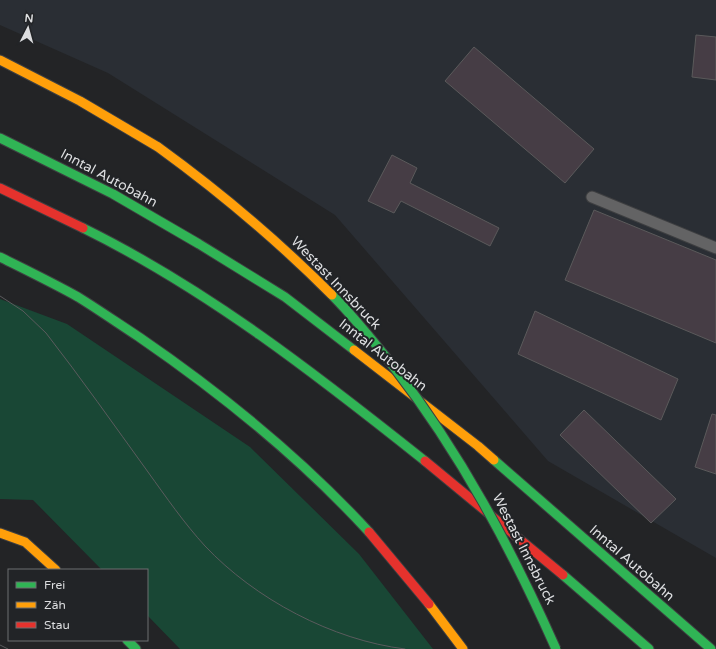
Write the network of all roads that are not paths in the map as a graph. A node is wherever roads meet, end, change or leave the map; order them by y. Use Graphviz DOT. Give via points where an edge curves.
graph roads {
  1 [pos="0,60"];
  2 [pos="0,138"];
  3 [pos="0,188"];
  4 [pos="592,197"];
  5 [pos="716,248"];
  6 [pos="0,256"];
  7 [pos="0,533"];
  8 [pos="55,569"];
  9 [pos="128,641"];
  10 [pos="136,649"];
  11 [pos="463,649"];
  12 [pos="556,649"];
  13 [pos="649,649"];
  14 [pos="711,649"];
  1 -- 12 [label="main road, Westast Innsbruck, bridge" via="87,104 158,147 246,215 296,259 340,304 383,353 446,439 512,551"];
  2 -- 14 [label="main road, Inntal Autobahn" via="113,194 285,297 478,446"];
  3 -- 13 [label="main road" via="78,224 174,278 260,335 367,414 446,477"];
  4 -- 5 [label="lane"];
  6 -- 11 [label="main road" via="110,318 247,416 341,502 426,599"];
  7 -- 8 [label="main road" via="25,542"];
  9 -- 10 [label="main road"];
}
